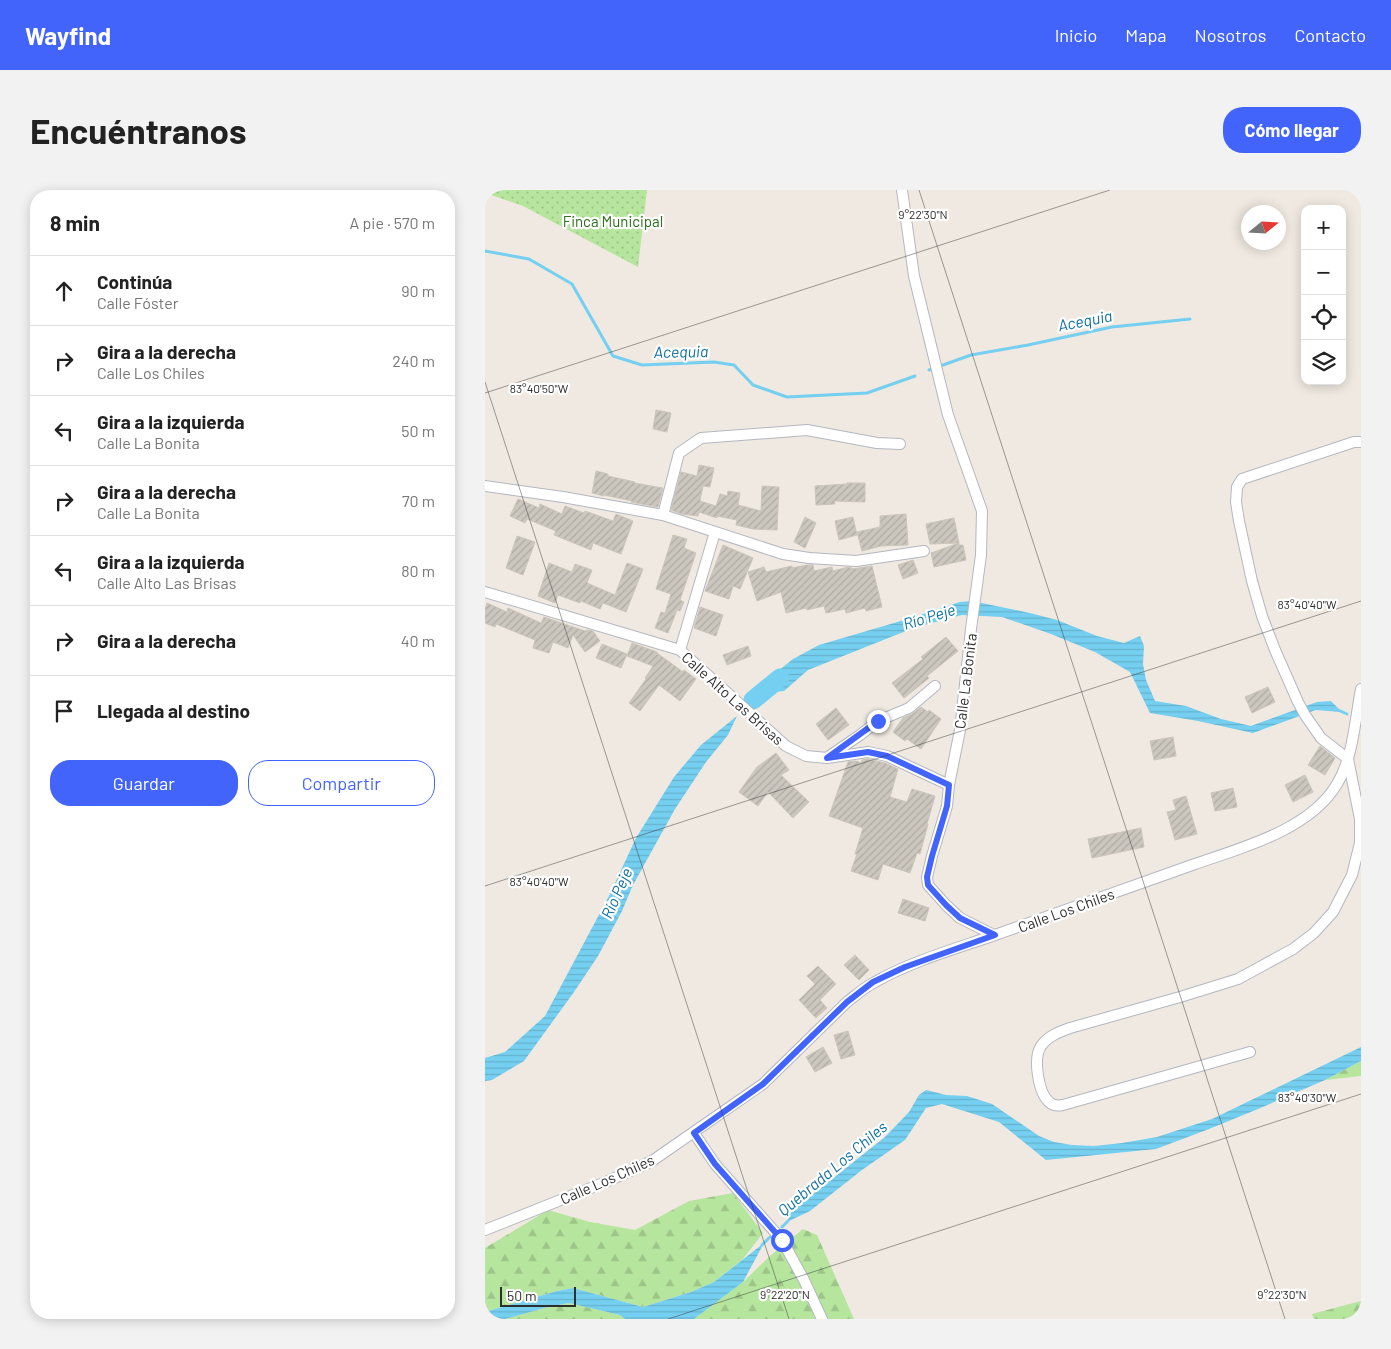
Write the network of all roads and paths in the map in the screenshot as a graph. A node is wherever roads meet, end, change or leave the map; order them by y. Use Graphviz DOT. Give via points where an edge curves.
graph roads {
  1 [pos="902,190"];
  2 [pos="1361,442"];
  3 [pos="901,444"];
  4 [pos="485,486"];
  5 [pos="663,515"];
  6 [pos="715,532"];
  7 [pos="924,551"];
  8 [pos="485,592"];
  9 [pos="680,650"];
  10 [pos="935,686"];
  11 [pos="1361,689"];
  12 [pos="827,758"];
  13 [pos="1348,759"];
  14 [pos="949,785"];
  15 [pos="995,935"];
  16 [pos="1250,1052"];
  17 [pos="694,1133"];
  18 [pos="485,1230"];
  19 [pos="822,1319"];
  1 -- 14 [label="street, Calle La Bonita" via="914,276 948,415 982,510 981,555 960,730"];
  2 -- 13 [label="street" via="1242,479 1237,487 1236,502 1262,616 1298,702 1321,738"];
  3 -- 5 [label="street" via="877,443 807,430 701,438 679,452"];
  4 -- 5 [label="street"];
  5 -- 6 [label="street"];
  6 -- 7 [label="street" via="783,554 809,558 856,561"];
  6 -- 9 [label="street"];
  8 -- 9 [label="street, Calle Alto Las Brisas"];
  9 -- 12 [label="street, Calle Alto Las Brisas" via="785,746 806,756"];
  10 -- 12 [label="street" via="909,708 878,721"];
  11 -- 13 [label="street, Calle Los Chiles"];
  12 -- 14 [label="street, Calle Alto Las Brisas" via="868,752 887,756"];
  13 -- 15 [label="street, Calle Los Chiles" via="1337,785 1325,800 1302,819 1272,836"];
  13 -- 16 [label="street" via="1360,819 1360,843 1352,875 1333,912 1314,933 1293,949 1238,979 1056,1033 1040,1048 1037,1066 1042,1091 1056,1106"];
  14 -- 15 [label="street, Calle La Bonita" via="947,806 927,877 928,885 960,918"];
  15 -- 17 [label="street, Calle Los Chiles" via="873,982 847,1002 763,1084"];
  17 -- 18 [label="street, Calle Los Chiles" via="632,1171"];
  17 -- 19 [label="street" via="715,1164 782,1240"];
}
